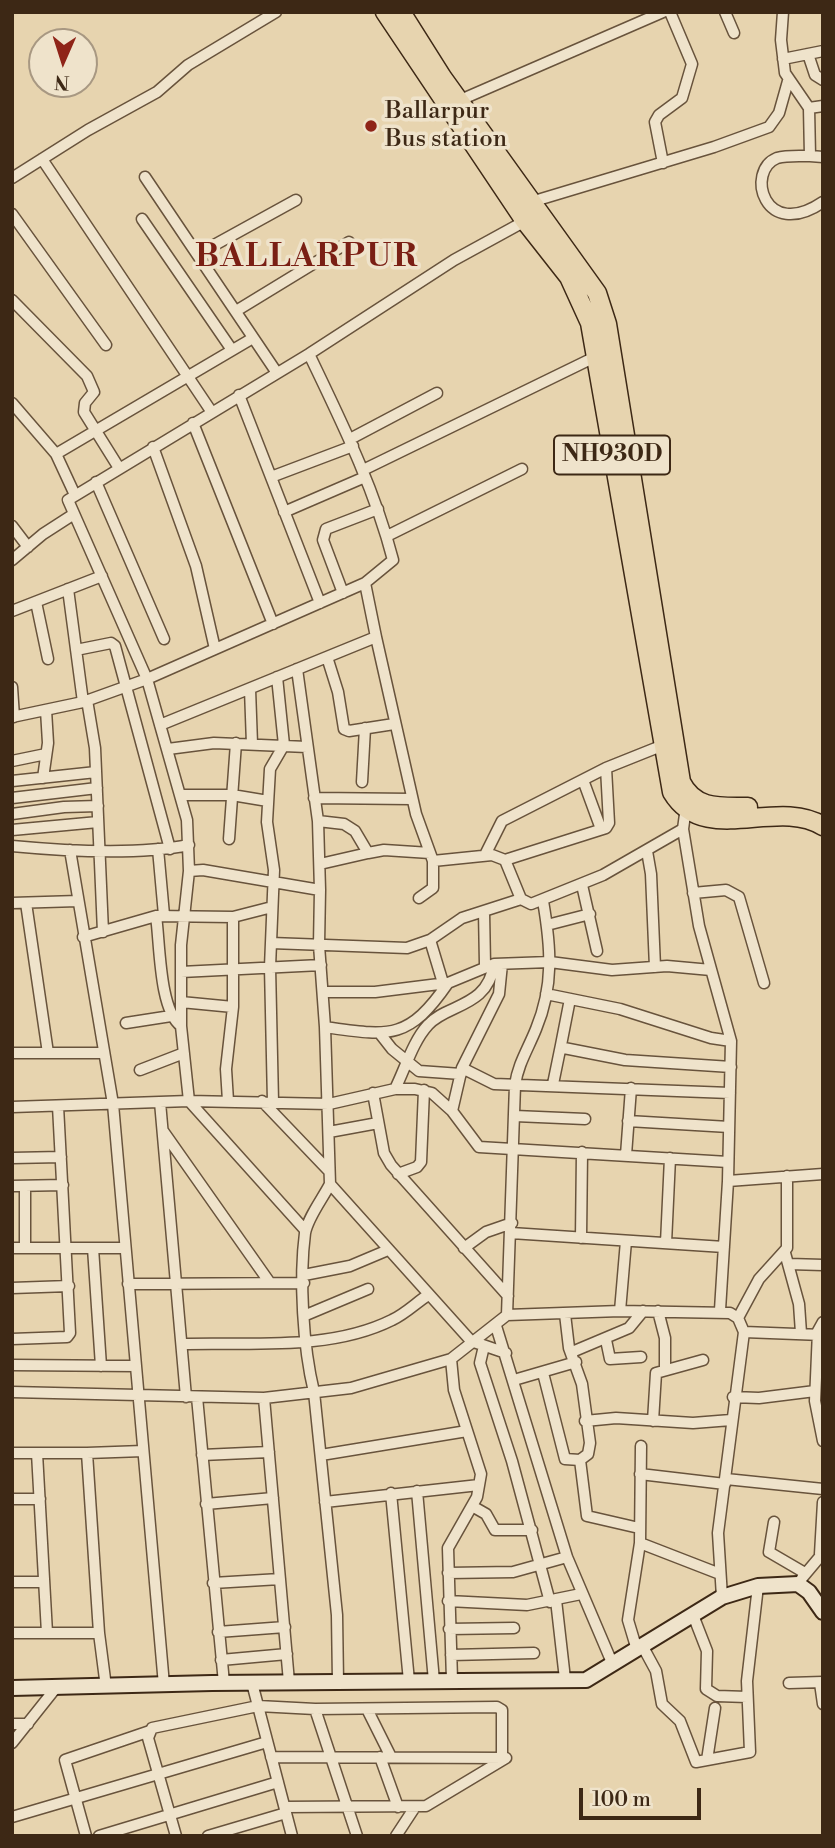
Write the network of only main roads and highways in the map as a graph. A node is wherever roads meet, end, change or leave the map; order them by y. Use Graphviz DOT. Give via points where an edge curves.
graph roads {
  1 [pos="385,12"];
  2 [pos="407,14"];
  3 [pos="437,80"];
  4 [pos="532,212"];
  5 [pos="689,804"];
  6 [pos="823,814"];
  7 [pos="823,826"];
  1 -- 3 [label="highway, NH930D"];
  2 -- 3 [label="highway, NH930D"];
  3 -- 4 [label="highway, NH930D"];
  3 -- 4 [label="highway, NH930D" via="458,101"];
  4 -- 5 [label="highway, NH930D" via="590,323 668,784"];
  4 -- 5 [label="highway, NH930D" via="597,293 607,324 677,767"];
  5 -- 6 [label="highway" via="786,807"];
  5 -- 7 [label="highway" via="706,819 787,816"];
}
